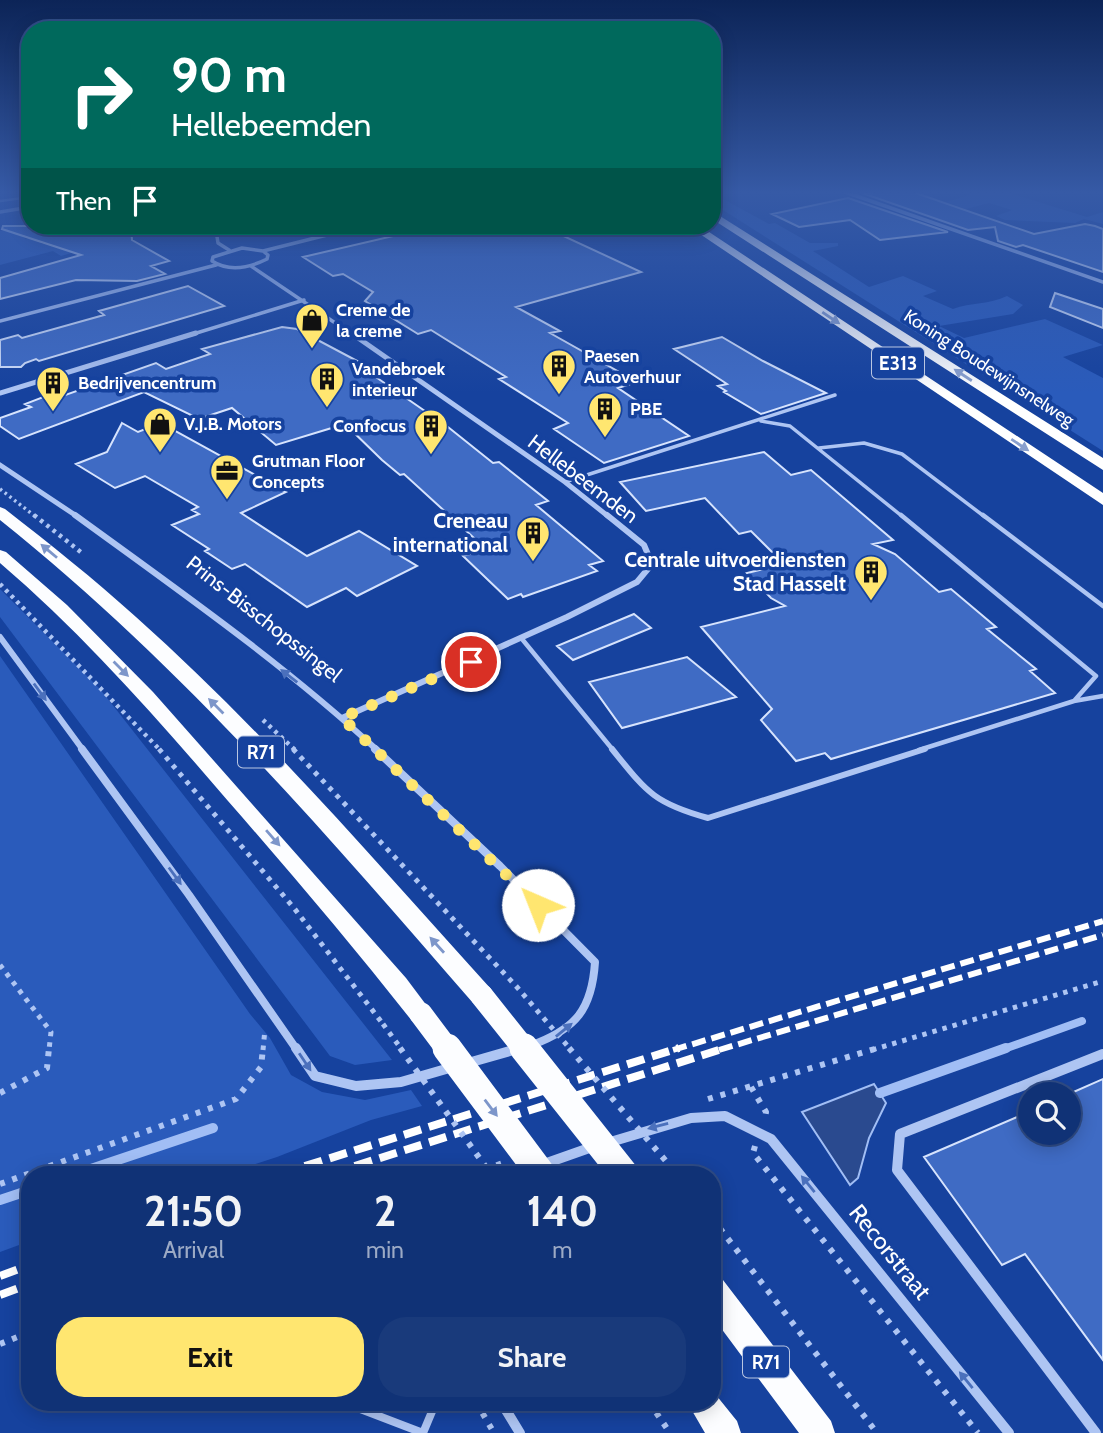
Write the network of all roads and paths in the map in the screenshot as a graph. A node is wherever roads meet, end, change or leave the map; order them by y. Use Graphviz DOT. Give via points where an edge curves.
graph roads {
  1 [pos="213,259"];
  2 [pos="267,259"];
  3 [pos="742,259"];
  4 [pos="782,259"];
  5 [pos="1037,259"];
  6 [pos="216,265"];
  7 [pos="251,266"];
  8 [pos="1103,282"];
  9 [pos="304,300"];
  10 [pos="0,321"];
  11 [pos="0,393"];
  12 [pos="835,395"];
  13 [pos="761,421"];
  14 [pos="819,448"];
  15 [pos="0,465"];
  16 [pos="1103,465"];
  17 [pos="565,482"];
  18 [pos="1103,500"];
  19 [pos="0,512"];
  20 [pos="0,555"];
  21 [pos="0,584"];
  22 [pos="1103,606"];
  23 [pos="0,637"];
  24 [pos="522,639"];
  25 [pos="1103,696"];
  26 [pos="1074,701"];
  27 [pos="342,718"];
  28 [pos="0,965"];
  29 [pos="1103,981"];
  30 [pos="516,986"];
  31 [pos="267,1007"];
  32 [pos="1103,1054"];
  33 [pos="0,1093"];
  34 [pos="716,1097"];
  35 [pos="51,1166"];
  36 [pos="485,1166"];
  37 [pos="535,1166"];
  38 [pos="537,1166"];
  39 [pos="618,1166"];
  40 [pos="670,1166"];
  41 [pos="21,1177"];
  42 [pos="0,1184"];
  43 [pos="721,1230"];
  44 [pos="721,1303"];
  45 [pos="21,1336"];
  46 [pos="0,1344"];
  47 [pos="366,1411"];
  48 [pos="432,1411"];
  49 [pos="481,1411"];
  50 [pos="507,1411"];
  51 [pos="655,1411"];
  52 [pos="709,1411"];
  53 [pos="423,1433"];
  54 [pos="494,1433"];
  55 [pos="520,1433"];
  56 [pos="670,1433"];
  57 [pos="725,1433"];
  58 [pos="819,1433"];
  59 [pos="877,1433"];
  60 [pos="1009,1433"];
  61 [pos="1096,1433"];
  1 -- 6 [label="street"];
  2 -- 7 [label="street"];
  3 -- 18 [label="highway, E313, one-way"];
  16 -- 4 [label="highway, Koning Boudewijnsnelweg / E313, one-way"];
  5 -- 8 [label="street"];
  6 -- 7 [label="street"];
  6 -- 10 [label="street"];
  7 -- 9 [label="street, Hellebeemden"];
  9 -- 11 [label="street"];
  9 -- 17 [label="street, Hellebeemden"];
  12 -- 13 [label="lane"];
  13 -- 14 [label="lane" via="790,426"];
  13 -- 17 [label="lane"];
  14 -- 22 [label="lane" via="864,443 902,454"];
  14 -- 26 [label="lane" via="1096,676"];
  27 -- 15 [label="street, Prins-Bisschopssingel, one-way" via="199,606"];
  17 -- 24 [label="street, Hellebeemden" via="644,545 652,564 637,582"];
  39 -- 19 [label="highway, R71, one-way, bridge" via="482,996 245,734 129,618"];
  20 -- 37 [label="highway, R71, one-way, bridge" via="153,702 353,929"];
  21 -- 36 [label="path, bridge" via="103,687 242,843 383,1024"];
  23 -- 31 [label="street, Prins-Bisschopssingel, one-way"];
  24 -- 26 [label="lane" via="646,791 674,808 708,818"];
  24 -- 27 [label="street, Hellebeemden"];
  25 -- 26 [label="lane"];
  31 -- 27 [label="street, Prins-Bisschopssingel, one-way" via="314,1076 356,1086 401,1082 553,1039 582,1015 595,987 595,962"];
  28 -- 33 [label="path" via="51,1032 47,1068"];
  29 -- 34 [label="path"];
  30 -- 40 [label="path, bridge"];
  31 -- 35 [label="path" via="261,1067 236,1100"];
  32 -- 61 [label="street" via="900,1134 897,1170"];
  60 -- 38 [label="street, Recorstraat, one-way" via="771,1139 725,1115 691,1118"];
  41 -- 42 [label="path"];
  43 -- 59 [label="path"];
  44 -- 58 [label="highway, R71"];
  45 -- 46 [label="path"];
  47 -- 53 [label="lane"];
  48 -- 53 [label="lane"];
  49 -- 54 [label="path"];
  50 -- 55 [label="street"];
  51 -- 56 [label="path"];
  52 -- 57 [label="highway"];
}
